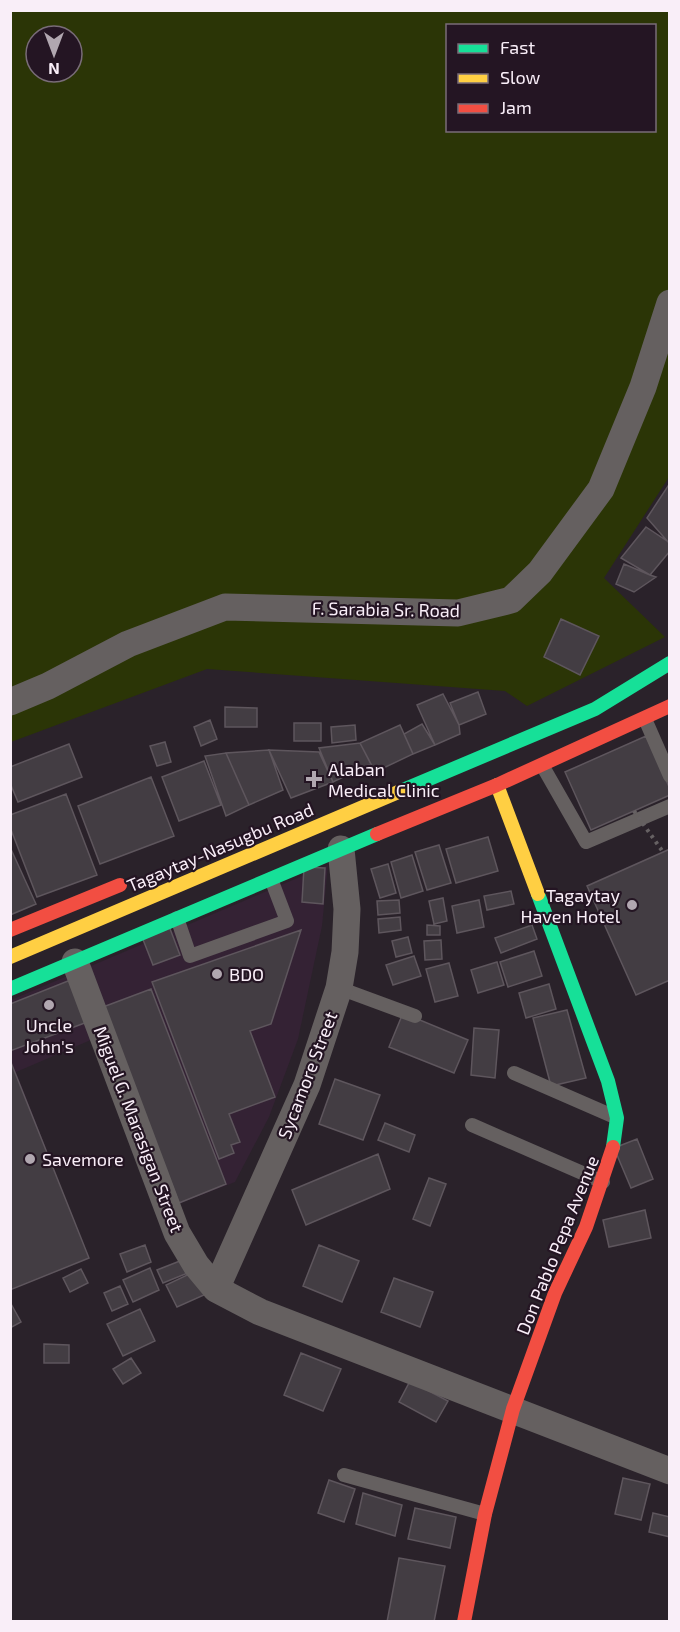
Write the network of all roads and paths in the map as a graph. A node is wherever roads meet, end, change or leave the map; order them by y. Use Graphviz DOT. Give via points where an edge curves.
graph roads {
  1 [pos="669,303"];
  2 [pos="669,663"];
  3 [pos="10,702"];
  4 [pos="669,706"];
  5 [pos="645,719"];
  6 [pos="542,765"];
  7 [pos="669,776"];
  8 [pos="496,785"];
  9 [pos="669,806"];
  10 [pos="634,811"];
  11 [pos="341,849"];
  12 [pos="663,852"];
  13 [pos="272,879"];
  14 [pos="131,880"];
  15 [pos="177,918"];
  16 [pos="10,930"];
  17 [pos="10,957"];
  18 [pos="75,962"];
  19 [pos="339,988"];
  20 [pos="10,989"];
  21 [pos="415,1016"];
  22 [pos="514,1073"];
  23 [pos="617,1118"];
  24 [pos="472,1125"];
  25 [pos="603,1182"];
  26 [pos="216,1289"];
  27 [pos="513,1409"];
  28 [pos="669,1471"];
  29 [pos="344,1475"];
  30 [pos="485,1514"];
  31 [pos="464,1622"];
  1 -- 3 [label="street, F. Sarabia Sr. Road" via="643,387 601,489 540,572 511,600 458,613 225,607 128,644"];
  2 -- 17 [label="main road, Tagaytay-Nasugbu Road" via="595,710"];
  4 -- 5 [label="main road"];
  5 -- 6 [label="main road"];
  5 -- 7 [label="lane"];
  6 -- 8 [label="main road"];
  6 -- 9 [label="lane" via="586,842"];
  8 -- 11 [label="main road"];
  8 -- 23 [label="main road, Don Pablo Pepa Avenue" via="591,1034"];
  10 -- 12 [label="path, bridge"];
  11 -- 13 [label="main road"];
  11 -- 19 [label="street, Sycamore Street" via="347,909"];
  13 -- 15 [label="main road"];
  13 -- 15 [label="lane" via="287,921 190,956"];
  14 -- 16 [label="main road, Tagaytay-Nasugbu Road"];
  15 -- 18 [label="main road"];
  18 -- 20 [label="main road"];
  18 -- 26 [label="street, Miguel G. Marasigan Street" via="177,1233"];
  19 -- 21 [label="lane"];
  19 -- 26 [label="street, Sycamore Street" via="307,1085"];
  22 -- 23 [label="lane"];
  23 -- 25 [label="main road, Don Pablo Pepa Avenue" via="616,1138"];
  24 -- 25 [label="lane"];
  25 -- 27 [label="main road, Don Pablo Pepa Avenue" via="555,1293"];
  26 -- 27 [label="street" via="260,1311"];
  27 -- 28 [label="street"];
  27 -- 30 [label="main road, Don Pablo Pepa Avenue"];
  29 -- 30 [label="lane"];
  30 -- 31 [label="main road, Don Pablo Pepa Avenue"];
}
